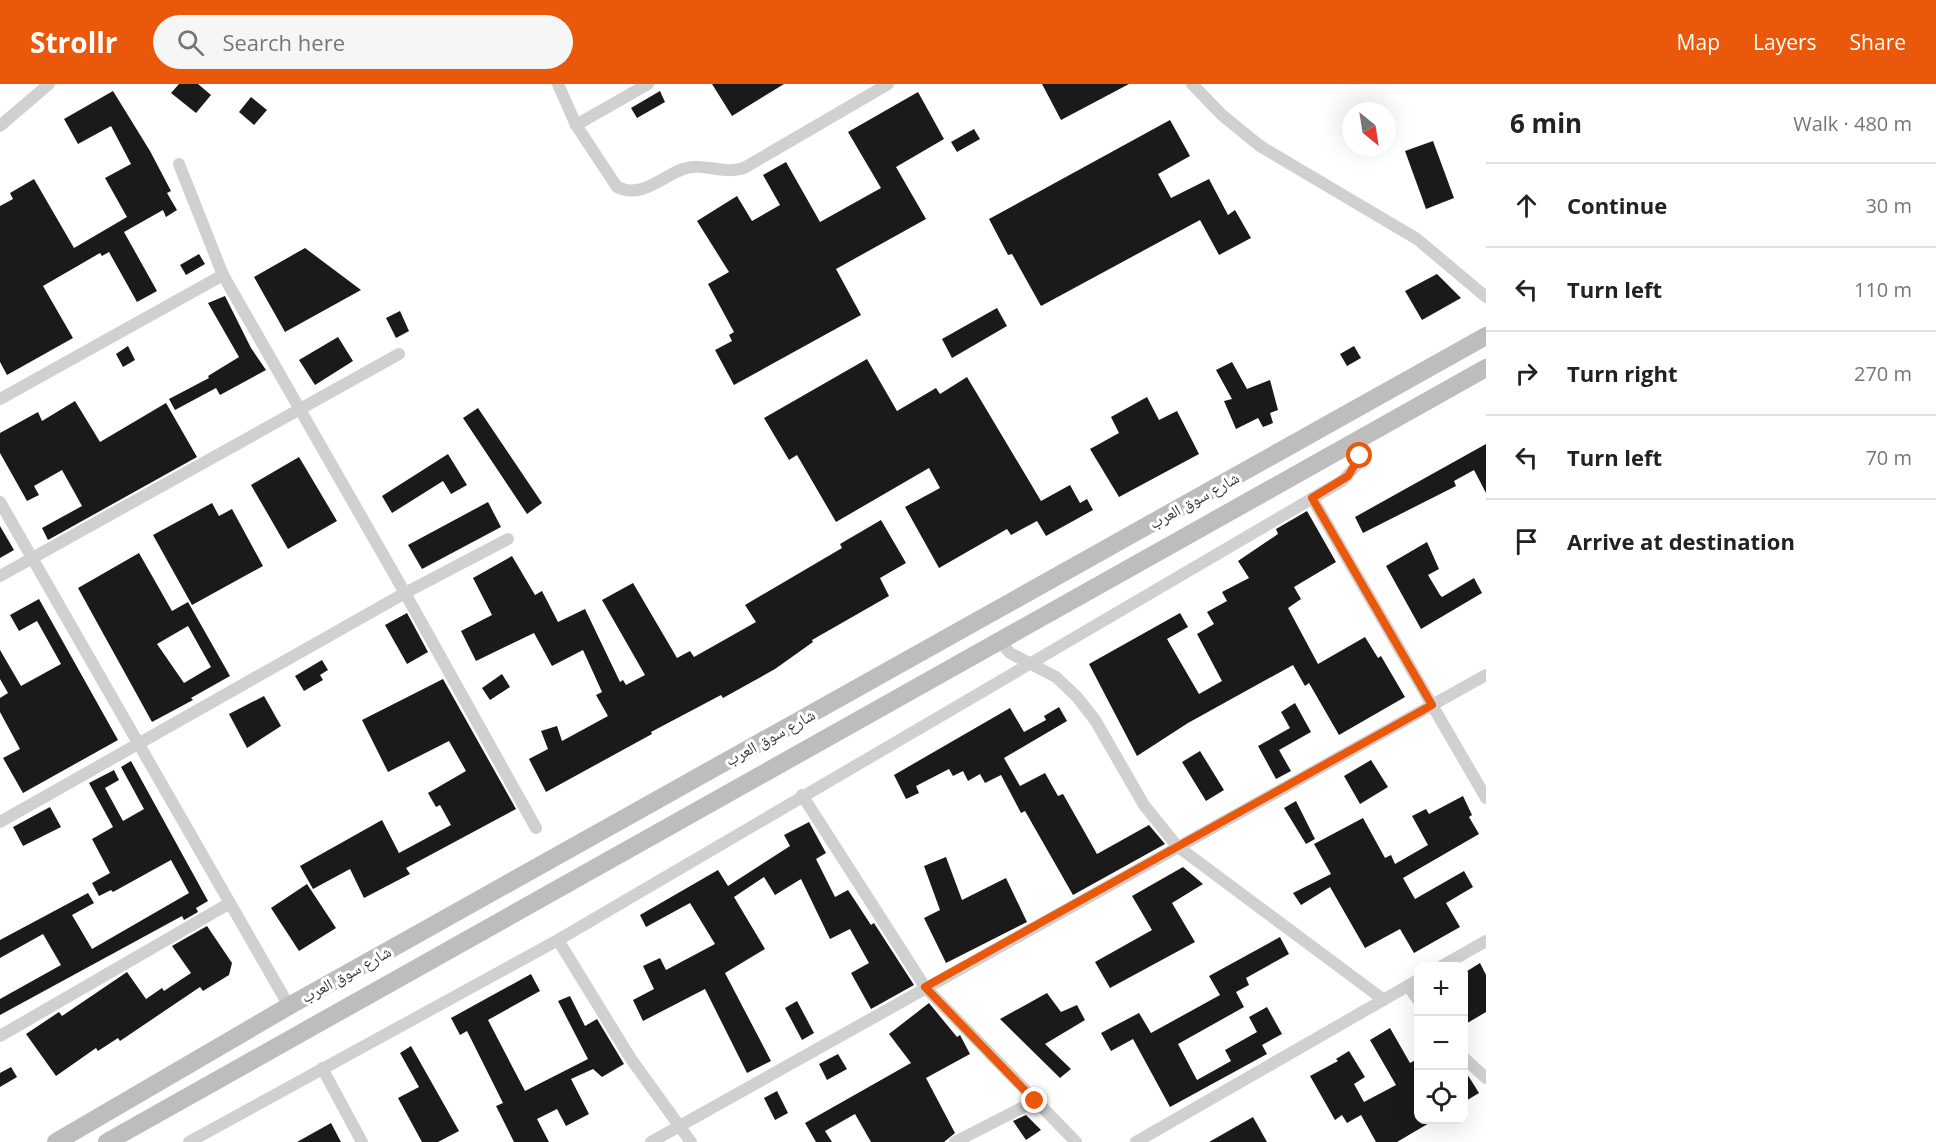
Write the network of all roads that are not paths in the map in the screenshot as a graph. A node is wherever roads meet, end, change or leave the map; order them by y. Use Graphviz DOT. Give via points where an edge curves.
graph roads {
  1 [pos="49,84"];
  2 [pos="558,84"];
  3 [pos="648,84"];
  4 [pos="888,84"];
  5 [pos="1192,84"];
  6 [pos="576,125"];
  7 [pos="0,126"];
  8 [pos="179,164"];
  9 [pos="223,275"];
  10 [pos="1486,297"];
  11 [pos="1486,336"];
  12 [pos="399,354"];
  13 [pos="1486,368"];
  14 [pos="0,399"];
  15 [pos="301,409"];
  16 [pos="1361,440"];
  17 [pos="1312,498"];
  18 [pos="0,502"];
  19 [pos="508,539"];
  20 [pos="33,558"];
  21 [pos="0,576"];
  22 [pos="405,592"];
  23 [pos="1000,642"];
  24 [pos="1030,664"];
  25 [pos="1486,675"];
  26 [pos="1432,705"];
  27 [pos="138,742"];
  28 [pos="802,795"];
  29 [pos="1486,798"];
  30 [pos="0,822"];
  31 [pos="536,828"];
  32 [pos="1177,846"];
  33 [pos="230,903"];
  34 [pos="558,940"];
  35 [pos="1486,941"];
  36 [pos="1449,962"];
  37 [pos="1413,983"];
  38 [pos="925,987"];
  39 [pos="1384,1000"];
  40 [pos="289,1006"];
  41 [pos="0,1036"];
  42 [pos="1468,1062"];
  43 [pos="322,1068"];
  44 [pos="1486,1078"];
  45 [pos="1035,1101"];
  46 [pos="678,1127"];
  47 [pos="56,1142"];
  48 [pos="107,1142"];
  49 [pos="189,1142"];
  50 [pos="362,1142"];
  51 [pos="651,1142"];
  52 [pos="691,1142"];
  53 [pos="955,1142"];
  54 [pos="1076,1142"];
  55 [pos="1136,1142"];
  1 -- 7 [label="street"];
  2 -- 6 [label="street"];
  3 -- 6 [label="street"];
  4 -- 6 [label="street" via="744,168 685,168 634,192 617,187"];
  5 -- 10 [label="street" via="1253,141 1418,239"];
  8 -- 9 [label="street"];
  9 -- 14 [label="street"];
  9 -- 15 [label="street"];
  11 -- 40 [label="main road, شارع سوق العرب"];
  12 -- 15 [label="street"];
  13 -- 16 [label="main road"];
  15 -- 20 [label="street"];
  15 -- 22 [label="street"];
  16 -- 17 [label="street" via="1354,470"];
  16 -- 23 [label="main road"];
  17 -- 24 [label="street"];
  17 -- 26 [label="street"];
  18 -- 20 [label="street"];
  19 -- 22 [label="street"];
  20 -- 21 [label="street"];
  20 -- 27 [label="street"];
  22 -- 27 [label="street"];
  22 -- 31 [label="street"];
  23 -- 24 [label="street" via="1016,658"];
  23 -- 48 [label="main road"];
  24 -- 28 [label="street"];
  24 -- 32 [label="street" via="1056,677 1087,708 1144,805"];
  25 -- 26 [label="street"];
  26 -- 29 [label="street"];
  26 -- 32 [label="street"];
  27 -- 30 [label="street"];
  27 -- 33 [label="street"];
  28 -- 34 [label="street"];
  28 -- 38 [label="street"];
  32 -- 38 [label="street"];
  32 -- 39 [label="street"];
  33 -- 40 [label="street"];
  33 -- 41 [label="street"];
  34 -- 43 [label="street"];
  34 -- 46 [label="street" via="624,1049"];
  35 -- 36 [label="street"];
  37 -- 39 [label="street"];
  38 -- 45 [label="street"];
  38 -- 46 [label="street"];
  39 -- 55 [label="street"];
  40 -- 47 [label="main road, شارع سوق العرب"];
  42 -- 44 [label="street"];
  43 -- 49 [label="street"];
  43 -- 50 [label="street"];
  45 -- 53 [label="street"];
  45 -- 54 [label="street"];
  46 -- 51 [label="street"];
  46 -- 52 [label="street"];
}
